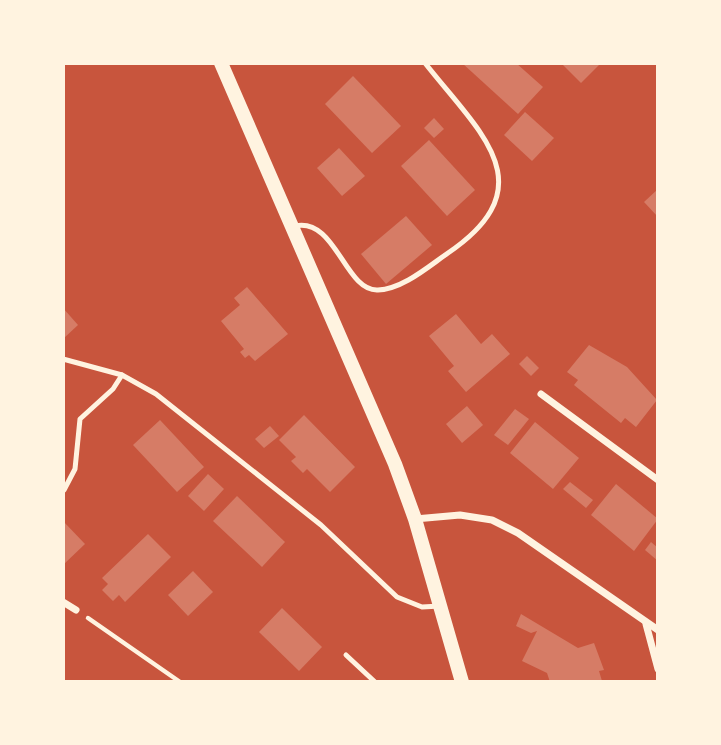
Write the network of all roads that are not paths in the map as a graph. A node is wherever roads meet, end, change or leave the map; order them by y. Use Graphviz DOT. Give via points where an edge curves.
graph roads {
  1 [pos="221,63"];
  2 [pos="425,63"];
  3 [pos="292,226"];
  4 [pos="63,359"];
  5 [pos="122,375"];
  6 [pos="541,394"];
  7 [pos="658,480"];
  8 [pos="64,490"];
  9 [pos="415,519"];
  10 [pos="63,602"];
  11 [pos="440,606"];
  12 [pos="76,610"];
  13 [pos="646,624"];
  14 [pos="658,630"];
  15 [pos="346,655"];
  16 [pos="658,669"];
  17 [pos="374,682"];
  18 [pos="462,682"];
  1 -- 3 [label="main road"];
  2 -- 3 [label="lane" via="489,146 502,181 496,206 464,242 417,274 379,290 363,286 316,229"];
  3 -- 9 [label="main road" via="396,464"];
  4 -- 5 [label="lane"];
  5 -- 8 [label="lane" via="80,419 75,469"];
  5 -- 11 [label="lane" via="156,394 300,508 397,597 422,607"];
  6 -- 7 [label="street"];
  9 -- 11 [label="main road"];
  9 -- 13 [label="street" via="460,515 492,520 518,533"];
  10 -- 12 [label="street"];
  11 -- 18 [label="main road"];
  13 -- 14 [label="street"];
  13 -- 16 [label="street"];
  15 -- 17 [label="lane"];
}
